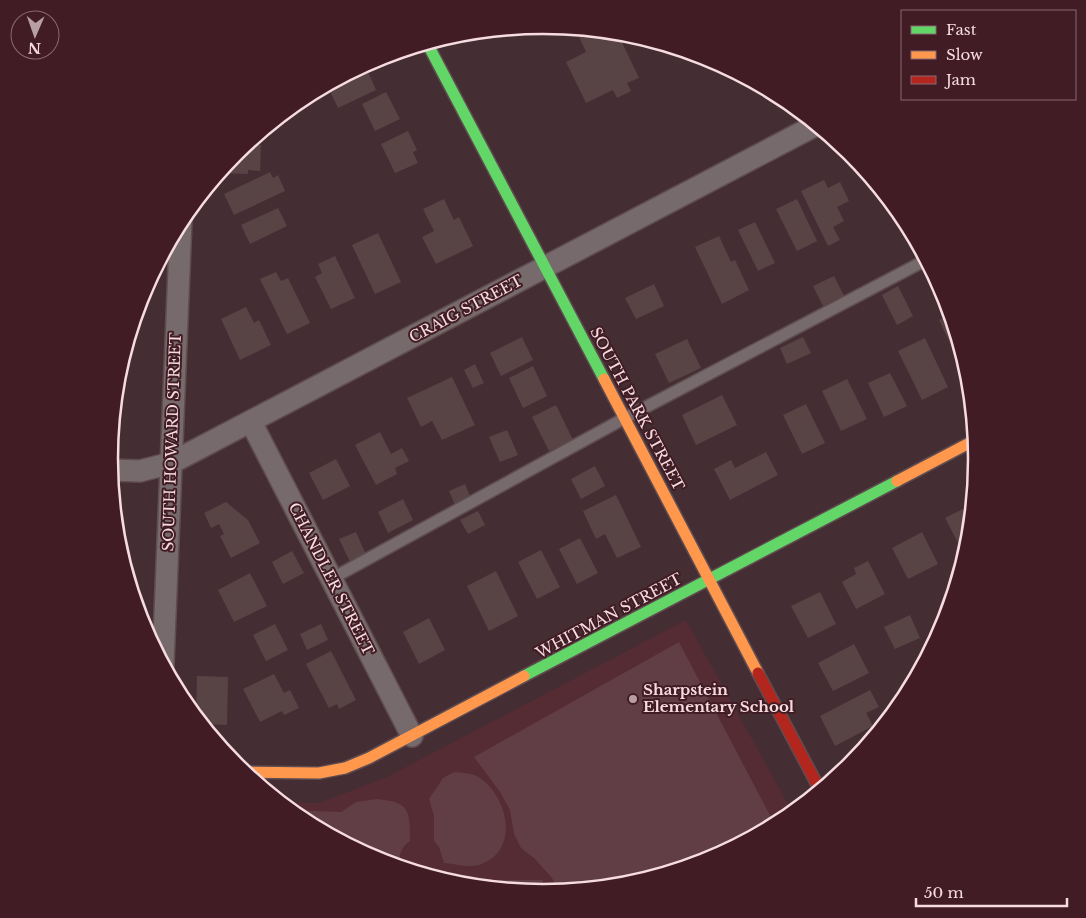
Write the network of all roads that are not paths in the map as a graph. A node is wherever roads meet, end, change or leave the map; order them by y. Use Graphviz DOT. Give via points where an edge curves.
graph roads {
  1 [pos="430,49"];
  2 [pos="809,128"];
  3 [pos="180,237"];
  4 [pos="920,263"];
  5 [pos="545,267"];
  6 [pos="625,418"];
  7 [pos="250,422"];
  8 [pos="967,444"];
  9 [pos="171,463"];
  10 [pos="118,470"];
  11 [pos="331,579"];
  12 [pos="710,580"];
  13 [pos="164,650"];
  14 [pos="412,736"];
  15 [pos="255,772"];
  16 [pos="817,784"];
  1 -- 5 [label="main road, SOUTH PARK STREET"];
  2 -- 5 [label="street, CRAIG STREET"];
  3 -- 9 [label="street, SOUTH HOWARD STREET"];
  4 -- 6 [label="lane"];
  5 -- 6 [label="main road, SOUTH PARK STREET"];
  5 -- 7 [label="street, CRAIG STREET"];
  6 -- 11 [label="lane"];
  6 -- 12 [label="main road, SOUTH PARK STREET"];
  7 -- 9 [label="street, CRAIG STREET"];
  7 -- 11 [label="street, CHANDLER STREET"];
  8 -- 12 [label="main road, WHITMAN STREET"];
  9 -- 10 [label="street, CRAIG STREET" via="140,471"];
  9 -- 13 [label="street, SOUTH HOWARD STREET"];
  11 -- 14 [label="street, CHANDLER STREET"];
  12 -- 14 [label="main road, WHITMAN STREET"];
  12 -- 16 [label="main road, SOUTH PARK STREET"];
  14 -- 15 [label="main road, WHITMAN STREET" via="344,768 320,773"];
}
